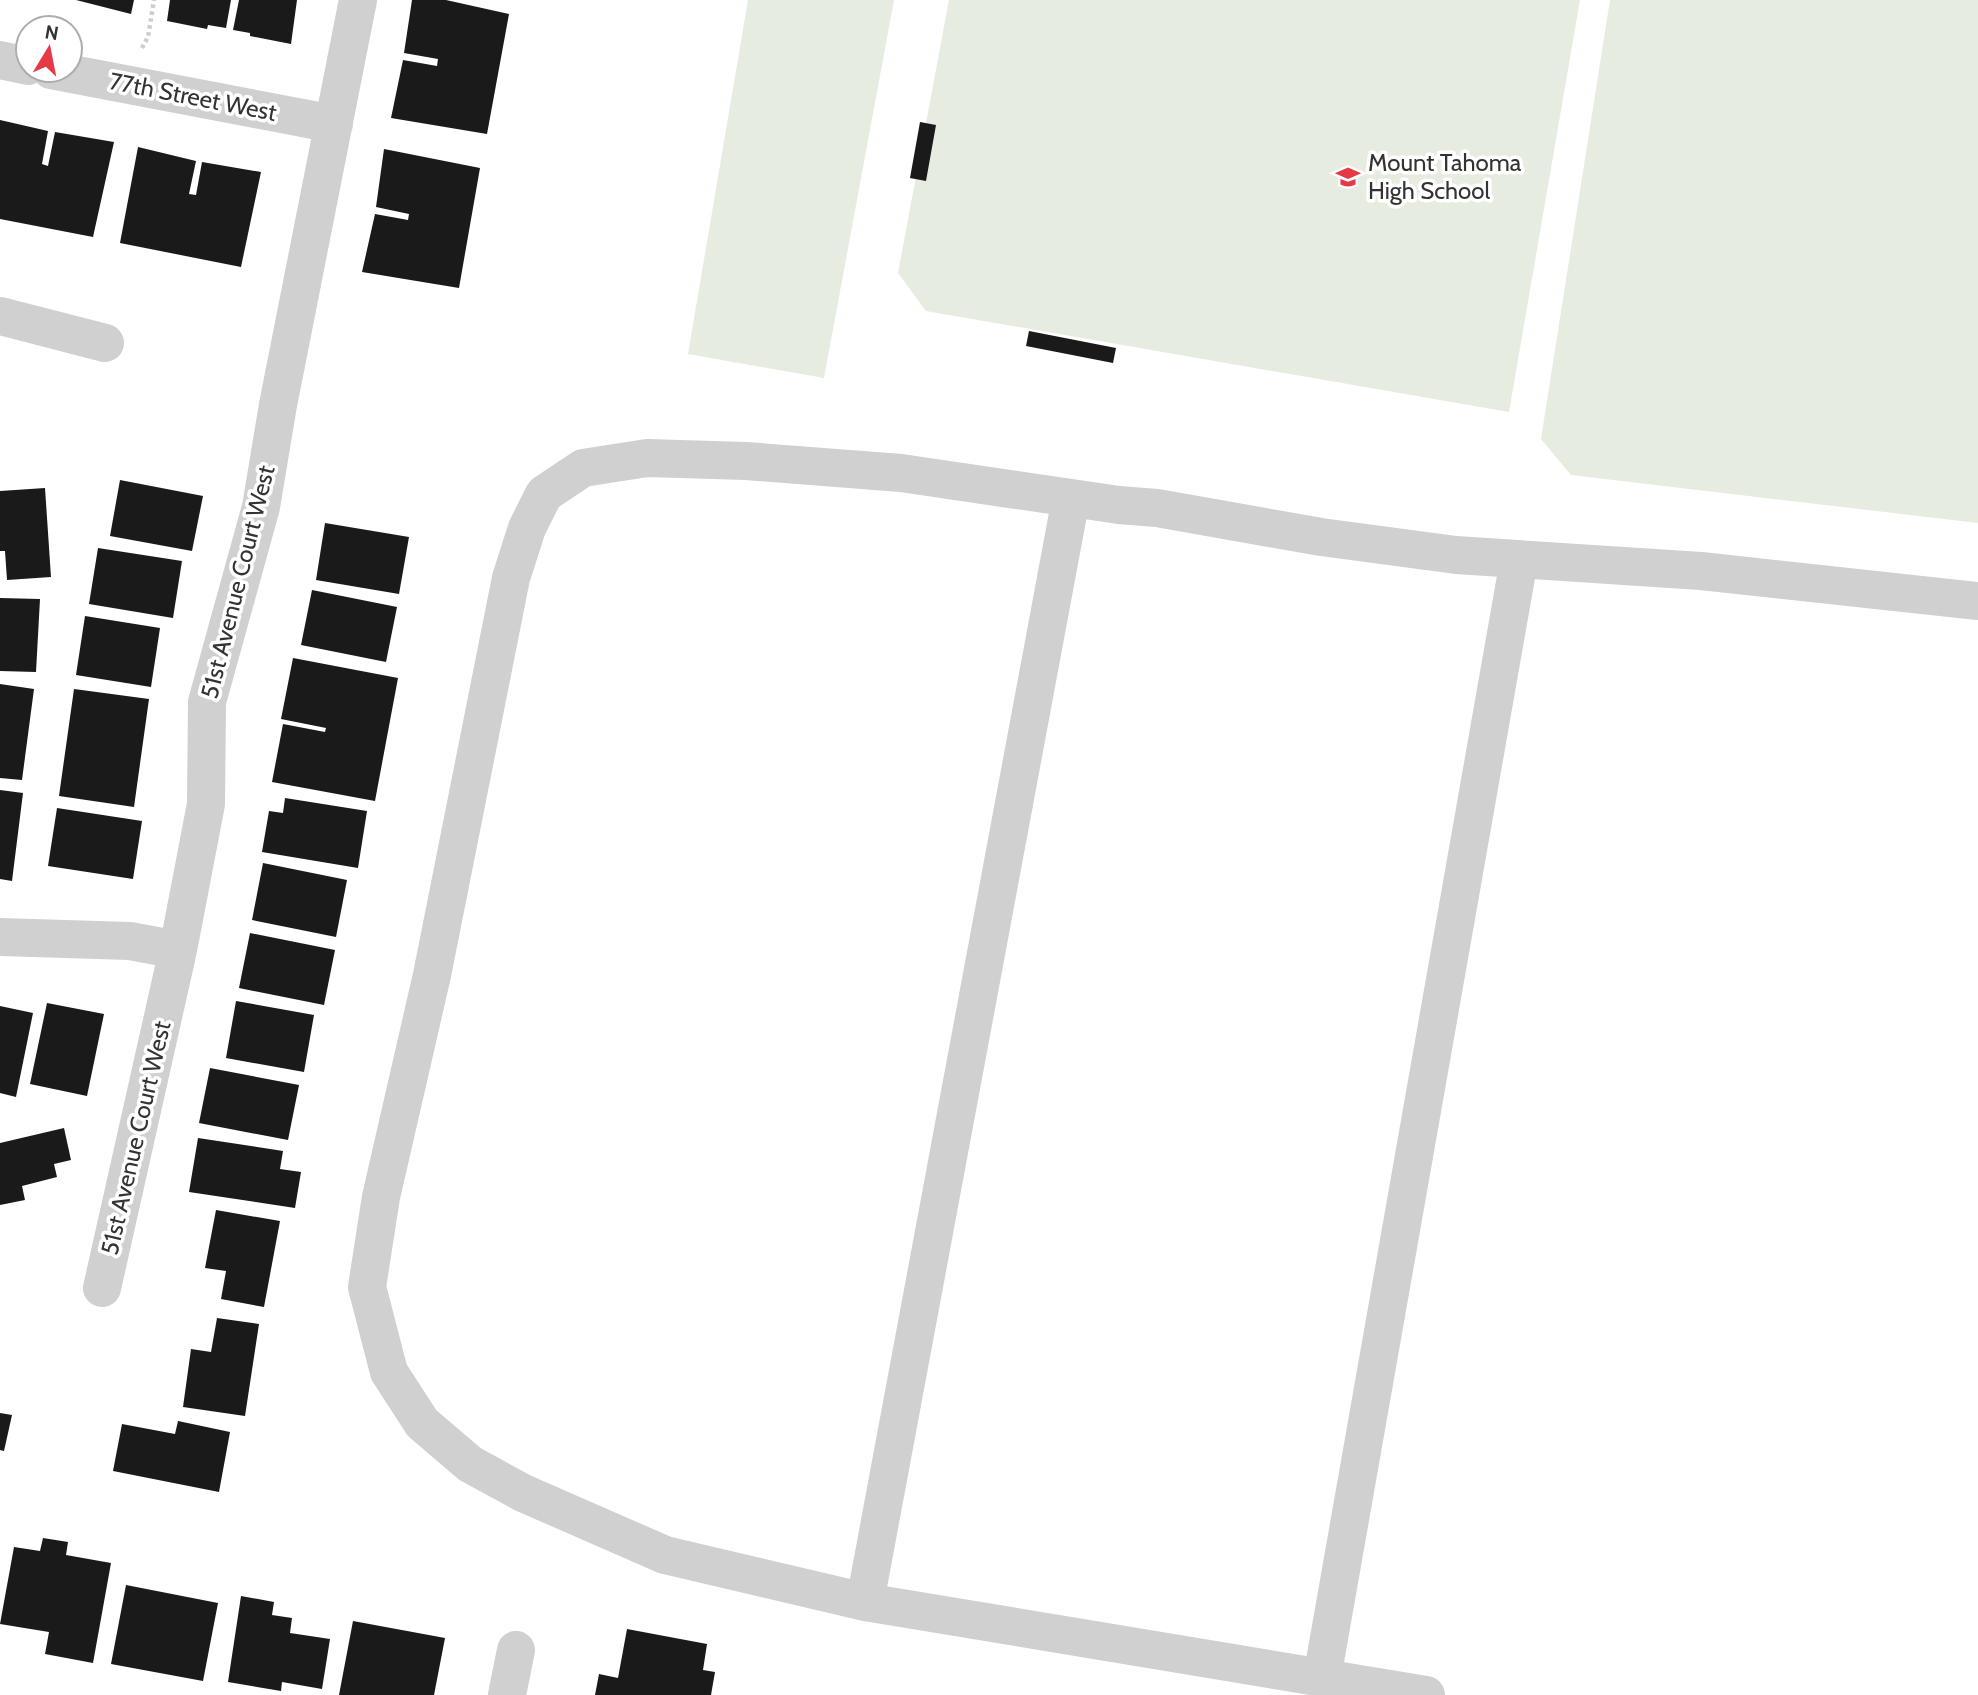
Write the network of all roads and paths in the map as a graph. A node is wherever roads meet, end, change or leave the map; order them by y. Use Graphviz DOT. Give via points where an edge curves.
graph roads {
  1 [pos="154,0"];
  2 [pos="358,0"];
  3 [pos="138,55"];
  4 [pos="84,76"];
  5 [pos="334,124"];
  6 [pos="0,316"];
  7 [pos="106,343"];
  8 [pos="1071,498"];
  9 [pos="1520,560"];
  10 [pos="1978,601"];
  11 [pos="0,937"];
  12 [pos="178,950"];
  13 [pos="102,1288"];
  14 [pos="866,1602"];
  15 [pos="516,1650"];
  16 [pos="1322,1678"];
  17 [pos="507,1695"];
  18 [pos="1426,1695"];
  1 -- 3 [label="path" via="148,37"];
  2 -- 5 [label="street, 51st Avenue Court West"];
  4 -- 5 [label="street, 77th Street West"];
  5 -- 12 [label="street, 51st Avenue Court West" via="261,507 207,702 206,804"];
  6 -- 7 [label="street"];
  8 -- 9 [label="street" via="1321,537"];
  8 -- 14 [label="street"];
  8 -- 14 [label="street" via="901,474 647,458 583,468 544,494 511,578 432,975 381,1197 367,1287 389,1372 422,1423 470,1464 523,1493 665,1555"];
  9 -- 10 [label="street" via="1701,571"];
  9 -- 16 [label="street"];
  11 -- 12 [label="street" via="130,941"];
  12 -- 13 [label="street, 51st Avenue Court West"];
  14 -- 16 [label="street"];
  15 -- 17 [label="street"];
  16 -- 18 [label="street"];
}
